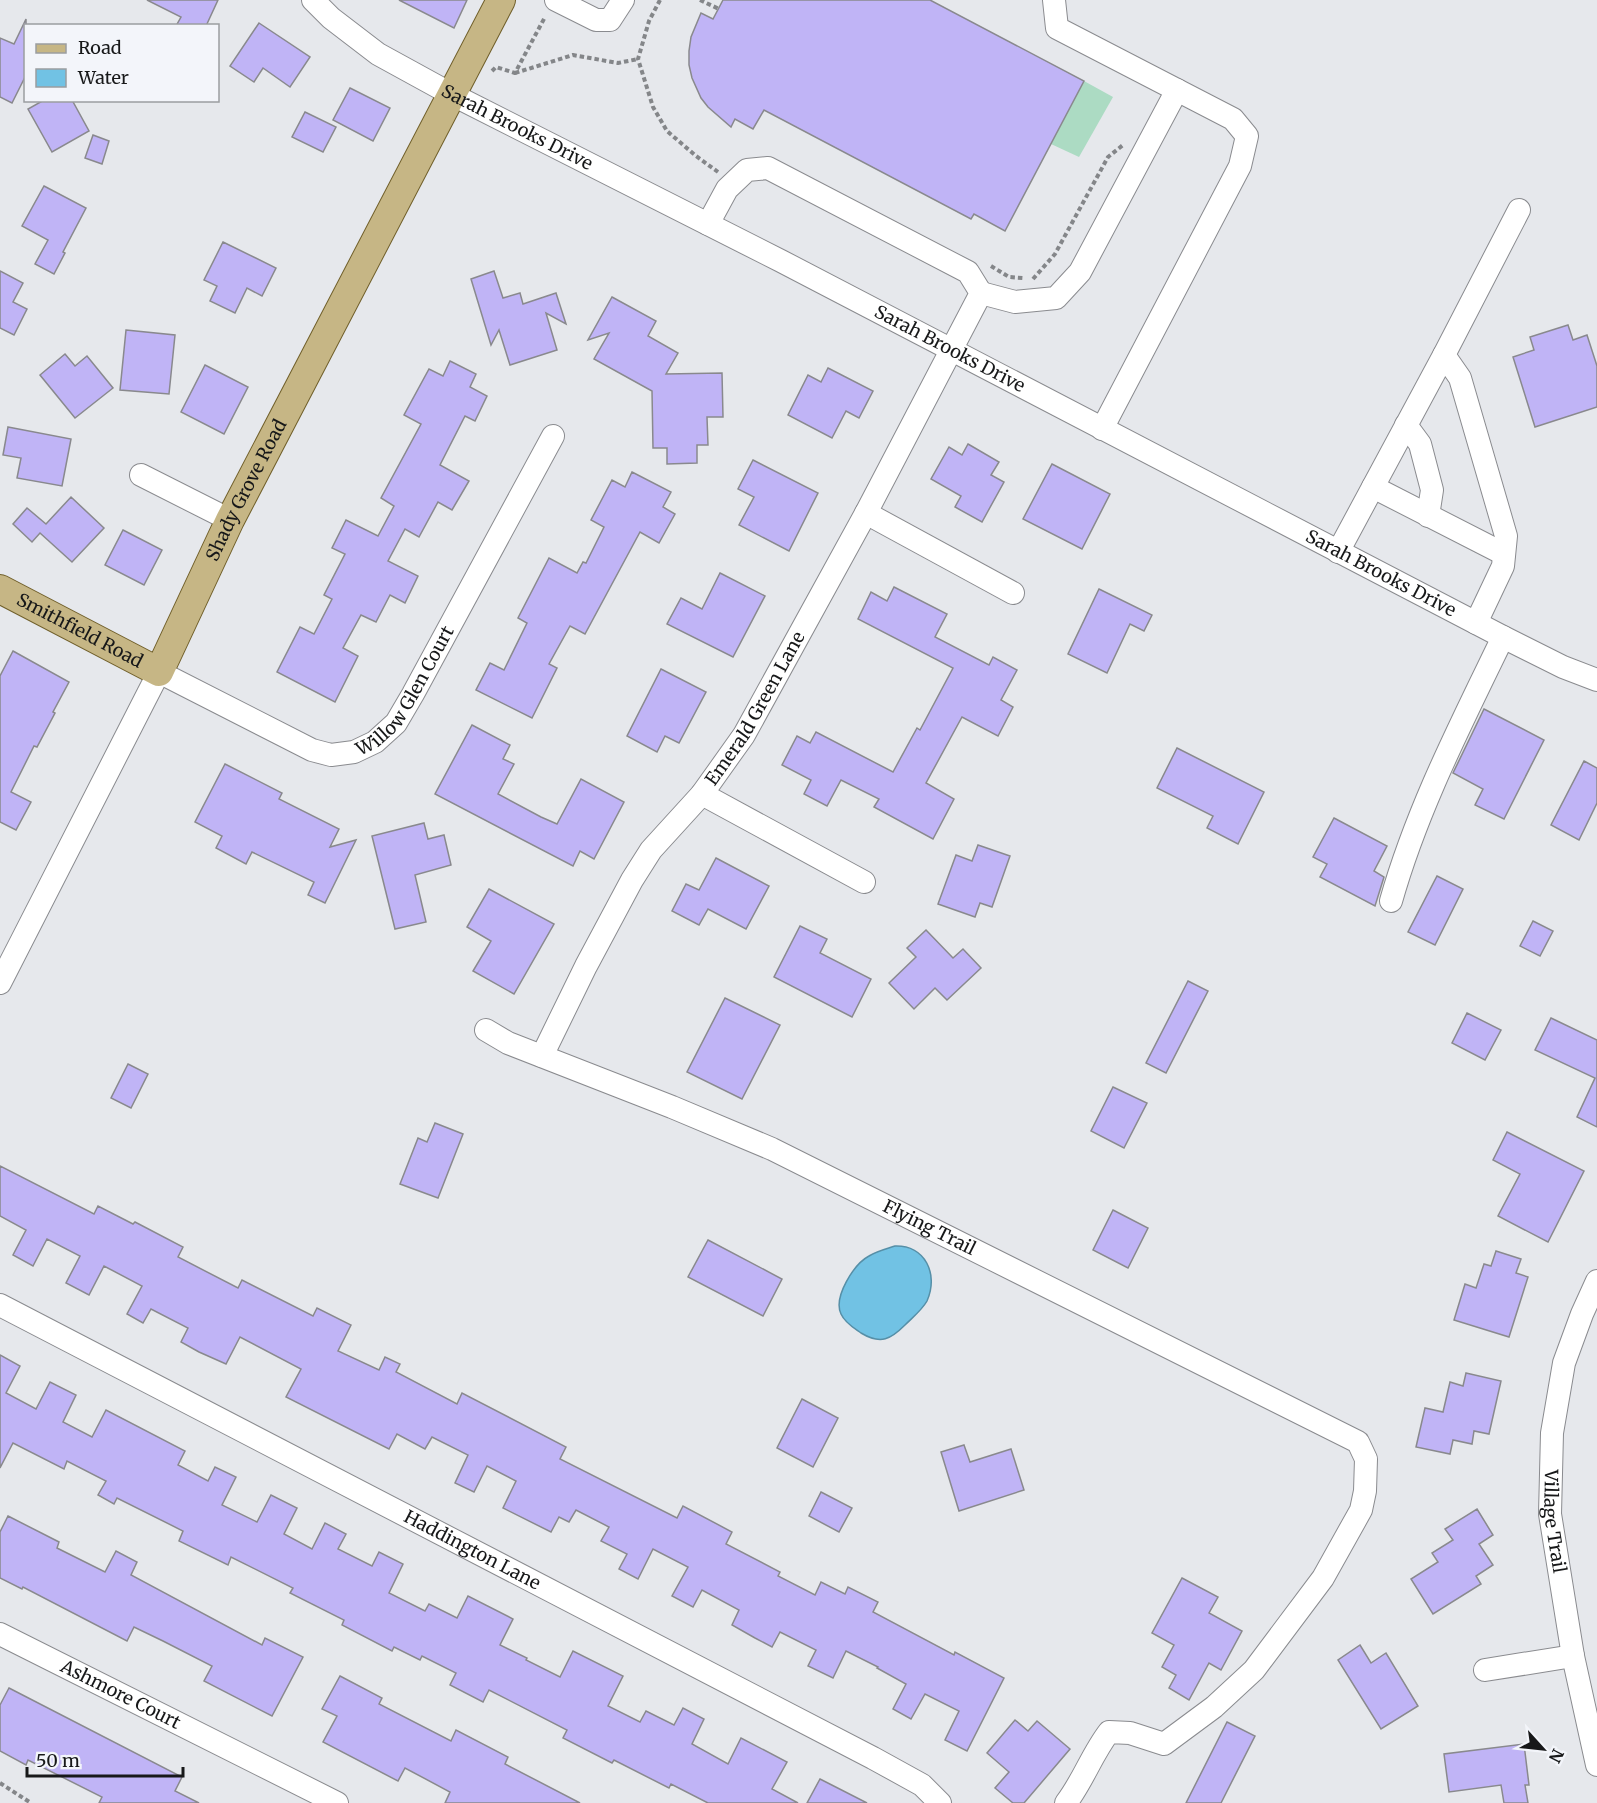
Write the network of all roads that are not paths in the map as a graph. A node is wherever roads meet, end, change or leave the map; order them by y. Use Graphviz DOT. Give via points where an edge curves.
graph roads {
  1 [pos="314,0"];
  2 [pos="501,0"];
  3 [pos="623,0"];
  4 [pos="1054,0"];
  5 [pos="552,5"];
  6 [pos="1177,90"];
  7 [pos="451,94"];
  8 [pos="1519,210"];
  9 [pos="708,224"];
  10 [pos="981,293"];
  11 [pos="951,350"];
  12 [pos="1444,355"];
  13 [pos="1406,425"];
  14 [pos="1102,429"];
  15 [pos="553,436"];
  16 [pos="141,475"];
  17 [pos="1373,487"];
  18 [pos="866,513"];
  19 [pos="1428,516"];
  20 [pos="230,520"];
  21 [pos="1338,552"];
  22 [pos="1504,554"];
  23 [pos="0,589"];
  24 [pos="1013,593"];
  25 [pos="1476,623"];
  26 [pos="1503,637"];
  27 [pos="159,672"];
  28 [pos="1597,680"];
  29 [pos="702,794"];
  30 [pos="864,882"];
  31 [pos="1391,902"];
  32 [pos="0,983"];
  33 [pos="486,1030"];
  34 [pos="542,1056"];
  35 [pos="1597,1281"];
  36 [pos="0,1305"];
  37 [pos="0,1634"];
  38 [pos="1573,1656"];
  39 [pos="1485,1670"];
  40 [pos="1597,1765"];
  41 [pos="337,1803"];
  42 [pos="940,1803"];
  43 [pos="1066,1803"];
  1 -- 7 [label="street, Sarah Brooks Drive" via="378,54"];
  2 -- 7 [label="main road, Shady Grove Road"];
  3 -- 5 [label="street" via="610,20 596,20"];
  4 -- 6 [label="street" via="1057,28"];
  6 -- 10 [label="street" via="1080,272 1056,298 1015,302"];
  6 -- 14 [label="street" via="1233,119 1246,136 1240,166"];
  7 -- 9 [label="street, Sarah Brooks Drive"];
  7 -- 20 [label="main road, Shady Grove Road"];
  8 -- 12 [label="street"];
  9 -- 10 [label="street" via="727,189 747,170 768,168 968,272"];
  9 -- 11 [label="street, Sarah Brooks Drive"];
  10 -- 11 [label="street, Emerald Green Lane"];
  11 -- 14 [label="street, Sarah Brooks Drive"];
  11 -- 18 [label="street, Emerald Green Lane"];
  12 -- 13 [label="street"];
  12 -- 22 [label="street" via="1460,378 1506,536"];
  13 -- 17 [label="street"];
  13 -- 19 [label="street" via="1420,444 1432,490"];
  14 -- 21 [label="street, Sarah Brooks Drive"];
  15 -- 27 [label="street, Willow Glen Court" via="413,694 396,723 375,742 354,752 331,755 312,750"];
  16 -- 20 [label="street"];
  17 -- 19 [label="street"];
  17 -- 21 [label="street"];
  18 -- 24 [label="street"];
  18 -- 29 [label="street, Emerald Green Lane" via="744,735"];
  19 -- 22 [label="street"];
  20 -- 27 [label="main road, Shady Grove Road"];
  21 -- 25 [label="street, Sarah Brooks Drive"];
  22 -- 25 [label="street" via="1503,566"];
  23 -- 27 [label="main road, Smithfield Road"];
  25 -- 26 [label="street, Sarah Brooks Drive"];
  26 -- 28 [label="street, Sarah Brooks Drive"];
  26 -- 31 [label="street" via="1431,792 1403,860"];
  27 -- 32 [label="street, Shady Grove Road"];
  29 -- 30 [label="street"];
  29 -- 34 [label="street, Emerald Green Lane" via="651,850 632,880"];
  33 -- 34 [label="street, Flying Trail"];
  34 -- 43 [label="street, Flying Trail" via="772,1149 1358,1442 1366,1459 1361,1510 1323,1578 1254,1670 1214,1707 1164,1744 1130,1733 1109,1732"];
  35 -- 38 [label="street, Village Trail" via="1564,1363 1552,1433 1550,1514"];
  36 -- 42 [label="street, Haddington Lane" via="873,1758 922,1785"];
  37 -- 41 [label="street, Ashmore Court"];
  38 -- 39 [label="street"];
  38 -- 40 [label="street, Village Trail"];
}
